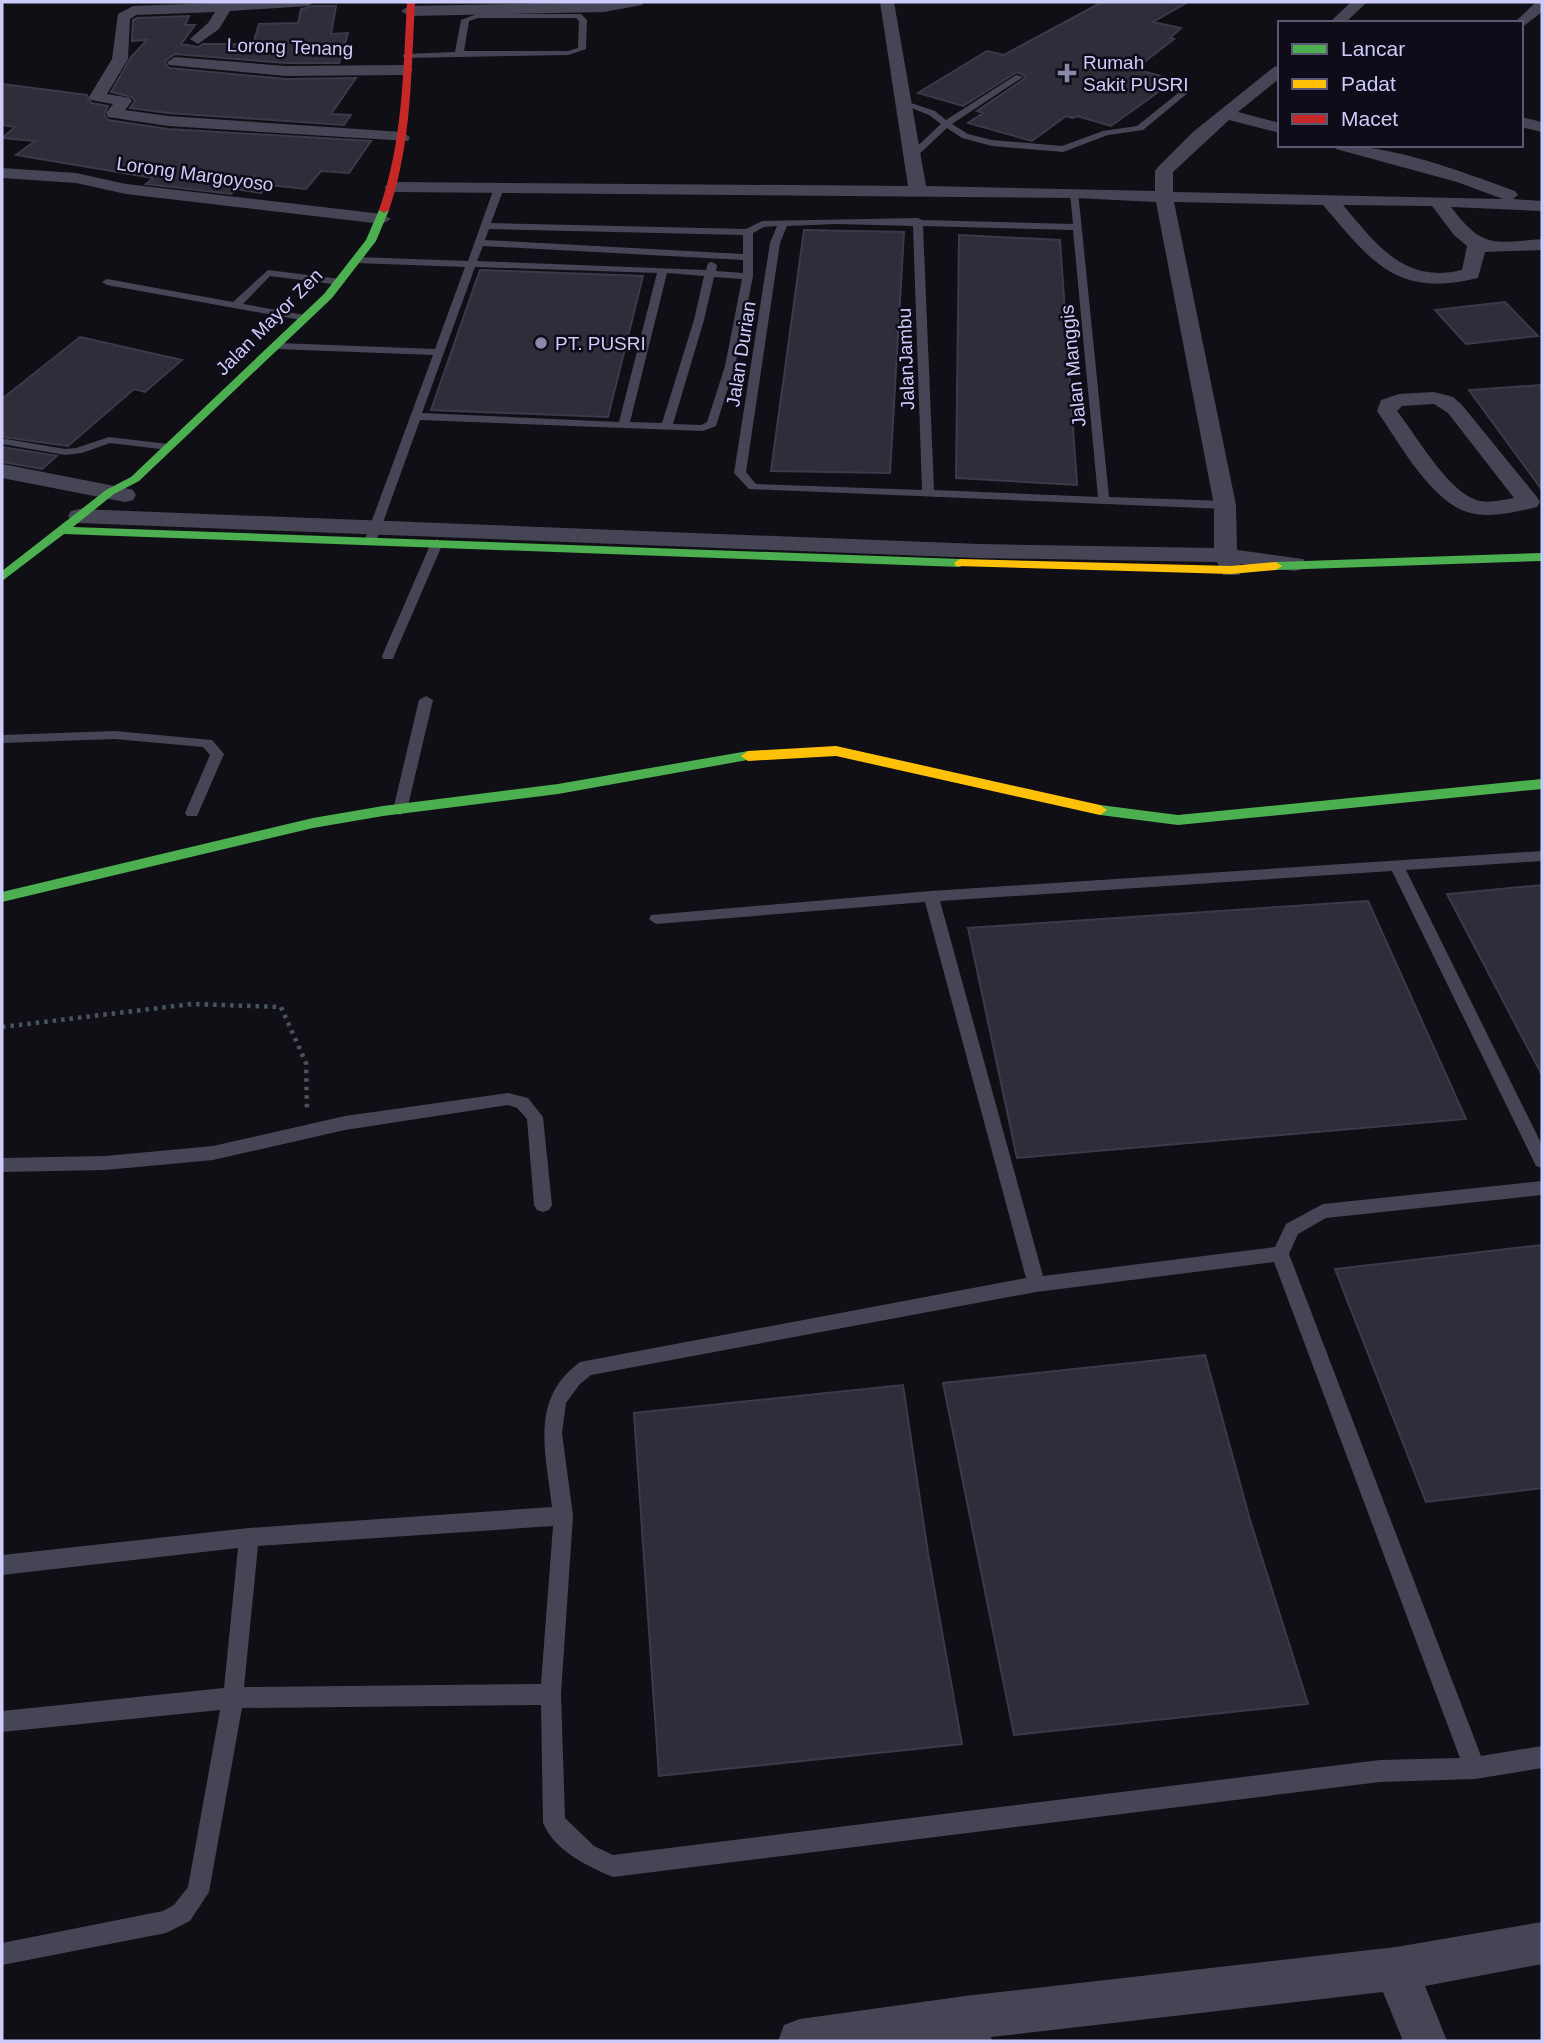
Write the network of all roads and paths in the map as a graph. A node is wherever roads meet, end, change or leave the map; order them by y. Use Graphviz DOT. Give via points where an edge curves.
graph roads {
  1 [pos="308,2"];
  2 [pos="636,2"];
  3 [pos="887,2"];
  4 [pos="1353,3"];
  5 [pos="1542,4"];
  6 [pos="410,6"];
  7 [pos="480,6"];
  8 [pos="225,7"];
  9 [pos="1338,21"];
  10 [pos="1523,21"];
  11 [pos="198,39"];
  12 [pos="459,54"];
  13 [pos="175,62"];
  14 [pos="405,63"];
  15 [pos="1278,72"];
  16 [pos="1019,78"];
  17 [pos="1185,92"];
  18 [pos="902,101"];
  19 [pos="1226,114"];
  20 [pos="1523,122"];
  21 [pos="946,124"];
  22 [pos="1278,127"];
  23 [pos="1542,127"];
  24 [pos="402,137"];
  25 [pos="1349,147"];
  26 [pos="912,156"];
  27 [pos="2,173"];
  28 [pos="393,187"];
  29 [pos="499,188"];
  30 [pos="918,192"];
  31 [pos="1075,193"];
  32 [pos="1164,197"];
  33 [pos="1329,200"];
  34 [pos="1437,201"];
  35 [pos="1541,206"];
  36 [pos="382,219"];
  37 [pos="918,221"];
  38 [pos="783,223"];
  39 [pos="485,226"];
  40 [pos="1078,227"];
  41 [pos="718,231"];
  42 [pos="748,232"];
  43 [pos="479,243"];
  44 [pos="1478,244"];
  45 [pos="1542,244"];
  46 [pos="714,255"];
  47 [pos="748,257"];
  48 [pos="356,260"];
  49 [pos="472,262"];
  50 [pos="663,270"];
  51 [pos="710,273"];
  52 [pos="748,276"];
  53 [pos="107,282"];
  54 [pos="340,282"];
  55 [pos="236,305"];
  56 [pos="306,318"];
  57 [pos="276,346"];
  58 [pos="439,352"];
  59 [pos="415,416"];
  60 [pos="623,425"];
  61 [pos="666,427"];
  62 [pos="6,442"];
  63 [pos="168,447"];
  64 [pos="2,471"];
  65 [pos="123,488"];
  66 [pos="928,495"];
  67 [pos="1104,501"];
  68 [pos="1536,501"];
  69 [pos="1225,505"];
  70 [pos="1542,521"];
  71 [pos="84,524"];
  72 [pos="373,535"];
  73 [pos="437,543"];
  74 [pos="69,548"];
  75 [pos="1542,557"];
  76 [pos="1228,562"];
  77 [pos="1296,564"];
  78 [pos="2,577"];
  79 [pos="388,656"];
  80 [pos="426,699"];
  81 [pos="2,739"];
  82 [pos="1542,784"];
  83 [pos="400,810"];
  84 [pos="192,813"];
  85 [pos="1542,856"];
  86 [pos="1396,865"];
  87 [pos="931,896"];
  88 [pos="2,897"];
  89 [pos="656,919"];
  90 [pos="2,1027"];
  91 [pos="307,1131"];
  92 [pos="1542,1161"];
  93 [pos="2,1165"];
  94 [pos="1542,1188"];
  95 [pos="543,1205"];
  96 [pos="1280,1254"];
  97 [pos="1036,1284"];
  98 [pos="564,1516"];
  99 [pos="248,1537"];
  100 [pos="2,1565"];
  101 [pos="551,1694"];
  102 [pos="233,1698"];
  103 [pos="2,1721"];
  104 [pos="1542,1757"];
  105 [pos="1475,1768"];
  106 [pos="1542,1943"];
  107 [pos="2,1954"];
  108 [pos="1396,1969"];
  109 [pos="967,2030"];
  110 [pos="800,2041"];
  111 [pos="1425,2041"];
  1 -- 8 [label="street"];
  2 -- 7 [label="street" via="604,8"];
  3 -- 18 [label="street"];
  4 -- 9 [label="street"];
  5 -- 10 [label="street"];
  6 -- 7 [label="street"];
  6 -- 14 [label="street, Jalan Mayor Zen"];
  8 -- 11 [label="street" via="214,26"];
  8 -- 24 [label="street" via="126,13 120,59 97,97 124,101 114,113 141,117"];
  12 -- 12 [label="lane" via="573,52 582,49 583,20 578,16 468,18"];
  12 -- 14 [label="lane"];
  13 -- 14 [label="street, Lorong Tenang" via="286,71"];
  14 -- 24 [label="street, Jalan Mayor Zen"];
  15 -- 19 [label="street"];
  16 -- 21 [label="lane"];
  17 -- 21 [label="lane" via="1140,128 1106,133 1063,149 992,143 965,136"];
  18 -- 21 [label="lane"];
  18 -- 26 [label="street"];
  19 -- 22 [label="street"];
  19 -- 32 [label="street" via="1164,171"];
  20 -- 23 [label="street"];
  21 -- 26 [label="lane"];
  24 -- 28 [label="street, Jalan Mayor Zen"];
  25 -- 35 [label="street" via="1463,178"];
  26 -- 30 [label="street"];
  27 -- 36 [label="street, Lorong Margoyoso" via="76,178"];
  28 -- 29 [label="street"];
  28 -- 36 [label="street, Jalan Mayor Zen"];
  29 -- 30 [label="street"];
  29 -- 39 [label="lane"];
  30 -- 31 [label="street"];
  31 -- 32 [label="street"];
  31 -- 40 [label="lane, Jalan Manggis"];
  32 -- 33 [label="street"];
  32 -- 69 [label="street"];
  33 -- 34 [label="street"];
  33 -- 44 [label="street" via="1369,248 1402,273 1427,281 1471,274"];
  34 -- 35 [label="street"];
  34 -- 44 [label="street"];
  36 -- 48 [label="street, Jalan Mayor Zen"];
  37 -- 38 [label="lane"];
  37 -- 40 [label="lane"];
  37 -- 66 [label="lane, JalanJambu"];
  38 -- 42 [label="lane" via="762,224"];
  38 -- 66 [label="lane, Jalan Durian" via="775,243 740,473 753,487"];
  39 -- 41 [label="lane"];
  39 -- 43 [label="lane"];
  40 -- 67 [label="lane, Jalan Manggis"];
  41 -- 42 [label="lane"];
  41 -- 46 [label="lane"];
  42 -- 47 [label="lane"];
  43 -- 46 [label="lane"];
  43 -- 49 [label="lane"];
  44 -- 45 [label="street"];
  46 -- 47 [label="lane"];
  46 -- 51 [label="lane"];
  47 -- 52 [label="lane"];
  48 -- 49 [label="lane"];
  48 -- 54 [label="street, Jalan Mayor Zen"];
  49 -- 50 [label="lane"];
  49 -- 58 [label="lane"];
  50 -- 51 [label="lane"];
  50 -- 60 [label="lane"];
  51 -- 52 [label="lane"];
  51 -- 61 [label="lane"];
  52 -- 61 [label="lane" via="730,366 712,424"];
  53 -- 55 [label="lane"];
  54 -- 55 [label="lane" via="268,273"];
  54 -- 56 [label="street, Jalan Mayor Zen"];
  55 -- 56 [label="lane"];
  56 -- 57 [label="street, Jalan Mayor Zen"];
  57 -- 58 [label="lane"];
  57 -- 63 [label="street, Jalan Mayor Zen"];
  58 -- 59 [label="lane"];
  59 -- 60 [label="lane"];
  59 -- 72 [label="lane"];
  60 -- 61 [label="lane"];
  62 -- 63 [label="lane" via="65,452 109,440"];
  63 -- 65 [label="street, Jalan Mayor Zen"];
  64 -- 65 [label="street"];
  65 -- 71 [label="street, Jalan Mayor Zen"];
  65 -- 71 [label="street, Jalan Mayor Zen"];
  66 -- 67 [label="lane"];
  67 -- 69 [label="lane"];
  68 -- 68 [label="street" via="1478,508 1459,499 1387,411 1388,404 1422,398 1446,401"];
  68 -- 70 [label="street"];
  69 -- 76 [label="street"];
  71 -- 72 [label="street"];
  71 -- 74 [label="street"];
  71 -- 78 [label="street"];
  72 -- 73 [label="street"];
  72 -- 76 [label="street"];
  73 -- 76 [label="street" via="968,563"];
  73 -- 79 [label="lane"];
  75 -- 77 [label="street"];
  76 -- 77 [label="street"];
  80 -- 83 [label="lane"];
  81 -- 84 [label="lane" via="115,735 207,743 217,754"];
  82 -- 83 [label="street" via="1178,820 1107,812 836,751 797,750 727,757 556,789"];
  83 -- 88 [label="street" via="233,838"];
  85 -- 86 [label="lane"];
  86 -- 87 [label="lane"];
  86 -- 92 [label="lane"];
  87 -- 89 [label="lane"];
  87 -- 97 [label="lane"];
  90 -- 91 [label="path" via="191,1004 281,1007 306,1063"];
  91 -- 93 [label="lane" via="213,1153 105,1163"];
  91 -- 95 [label="lane" via="495,1101 522,1103 535,1117"];
  94 -- 96 [label="lane" via="1323,1211 1292,1229"];
  96 -- 97 [label="lane"];
  96 -- 105 [label="lane"];
  97 -- 98 [label="lane" via="587,1368 573,1378 557,1401 553,1433"];
  98 -- 99 [label="lane"];
  98 -- 101 [label="lane"];
  99 -- 100 [label="lane"];
  99 -- 102 [label="lane"];
  101 -- 102 [label="lane"];
  101 -- 105 [label="lane" via="554,1823 586,1854 612,1866 1380,1771"];
  102 -- 103 [label="lane"];
  102 -- 107 [label="lane" via="202,1877 198,1892 182,1913 146,1927"];
  104 -- 105 [label="lane"];
  106 -- 108 [label="street"];
  108 -- 109 [label="street"];
  108 -- 111 [label="street"];
  109 -- 110 [label="street"];
}
